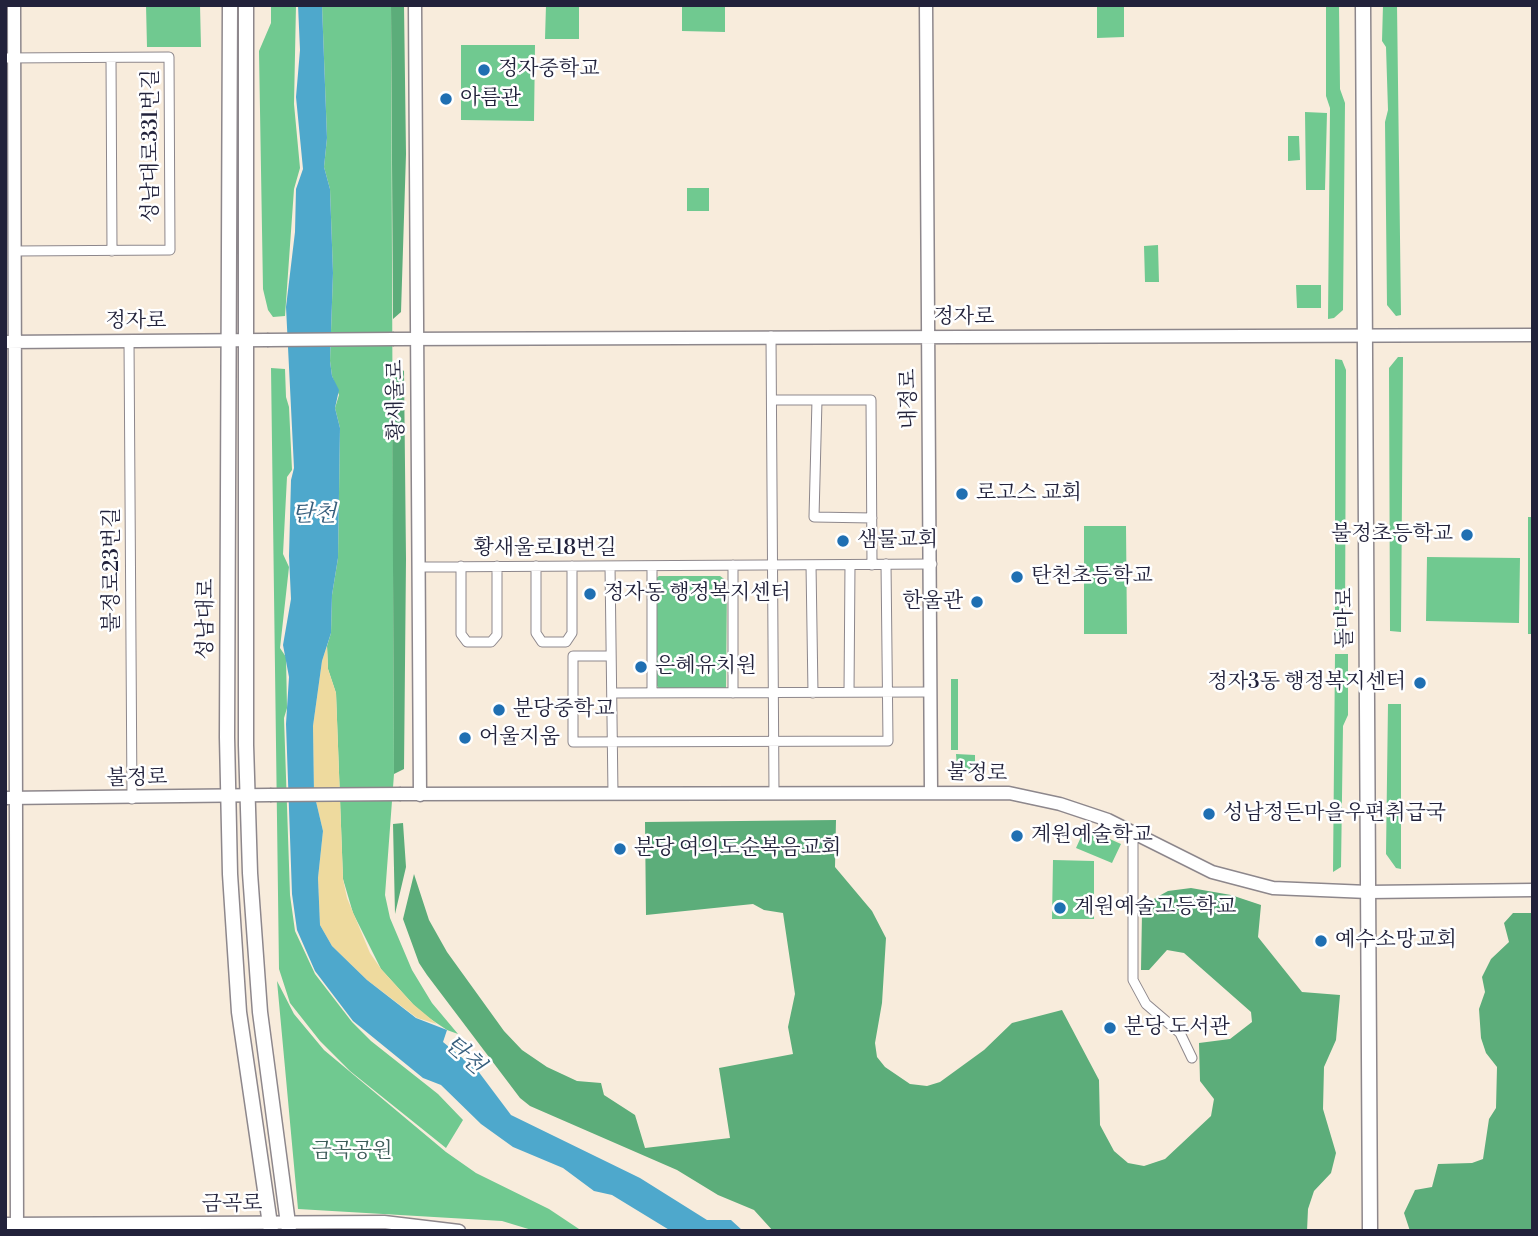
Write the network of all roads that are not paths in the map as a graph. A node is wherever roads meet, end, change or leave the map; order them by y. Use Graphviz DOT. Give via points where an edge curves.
graph roads {
  1 [pos="14,5"];
  2 [pos="230,5"];
  3 [pos="246,5"];
  4 [pos="415,5"];
  5 [pos="926,5"];
  6 [pos="1363,5"];
  7 [pos="10,58"];
  8 [pos="111,58"];
  9 [pos="15,251"];
  10 [pos="112,251"];
  11 [pos="1533,335"];
  12 [pos="771,336"];
  13 [pos="1366,337"];
  14 [pos="928,338"];
  15 [pos="415,339"];
  16 [pos="248,340"];
  17 [pos="129,341"];
  18 [pos="231,341"];
  19 [pos="10,342"];
  20 [pos="772,400"];
  21 [pos="817,400"];
  22 [pos="872,518"];
  23 [pos="932,564"];
  24 [pos="652,565"];
  25 [pos="733,565"];
  26 [pos="773,565"];
  27 [pos="811,565"];
  28 [pos="850,565"];
  29 [pos="872,565"];
  30 [pos="886,565"];
  31 [pos="419,566"];
  32 [pos="461,566"];
  33 [pos="497,566"];
  34 [pos="536,566"];
  35 [pos="572,566"];
  36 [pos="610,566"];
  37 [pos="611,656"];
  38 [pos="849,692"];
  39 [pos="887,692"];
  40 [pos="930,692"];
  41 [pos="612,693"];
  42 [pos="652,693"];
  43 [pos="733,693"];
  44 [pos="774,693"];
  45 [pos="813,693"];
  46 [pos="613,741"];
  47 [pos="774,741"];
  48 [pos="931,792"];
  49 [pos="774,793"];
  50 [pos="614,794"];
  51 [pos="420,795"];
  52 [pos="229,796"];
  53 [pos="248,796"];
  54 [pos="11,798"];
  55 [pos="132,799"];
  56 [pos="1133,832"];
  57 [pos="1533,890"];
  58 [pos="1368,891"];
  59 [pos="1192,1058"];
  60 [pos="13,1226"];
  61 [pos="270,1227"];
  62 [pos="288,1227"];
  63 [pos="458,1231"];
  64 [pos="1370,1231"];
  1 -- 7 [label="street"];
  2 -- 18 [label="main road, 성남대로"];
  3 -- 16 [label="main road, 성남대로"];
  4 -- 15 [label="street, 황새울로"];
  5 -- 14 [label="street, 내정로"];
  6 -- 13 [label="main road, 돌마로"];
  7 -- 8 [label="street, 성남대로331번길"];
  7 -- 9 [label="street"];
  8 -- 10 [label="street, 성남대로331번길"];
  8 -- 10 [label="street, 성남대로331번길" via="169,57 170,250"];
  9 -- 10 [label="street"];
  9 -- 19 [label="street"];
  11 -- 13 [label="street, 정자로"];
  12 -- 14 [label="street, 정자로"];
  12 -- 15 [label="street, 정자로"];
  12 -- 20 [label="street"];
  13 -- 14 [label="street, 정자로"];
  13 -- 58 [label="main road, 돌마로"];
  14 -- 23 [label="street, 내정로"];
  15 -- 16 [label="street, 정자로, bridge"];
  15 -- 31 [label="street, 황새울로"];
  16 -- 18 [label="street, 정자로"];
  16 -- 53 [label="main road, 성남대로"];
  17 -- 18 [label="street, 정자로"];
  17 -- 19 [label="street, 정자로"];
  17 -- 55 [label="street, 불정로23번길"];
  18 -- 52 [label="main road, 성남대로"];
  19 -- 54 [label="street"];
  20 -- 21 [label="street"];
  20 -- 26 [label="street"];
  21 -- 22 [label="street" via="871,400"];
  21 -- 22 [label="street" via="814,517"];
  22 -- 29 [label="street"];
  23 -- 30 [label="street, 황새울로18번길"];
  23 -- 40 [label="street, 내정로"];
  24 -- 25 [label="street, 황새울로18번길"];
  24 -- 36 [label="street, 황새울로18번길"];
  24 -- 42 [label="street"];
  25 -- 26 [label="street, 황새울로18번길"];
  25 -- 43 [label="street"];
  26 -- 27 [label="street, 황새울로18번길"];
  26 -- 44 [label="street"];
  27 -- 28 [label="street, 황새울로18번길"];
  27 -- 45 [label="street"];
  28 -- 29 [label="street, 황새울로18번길"];
  28 -- 38 [label="street"];
  29 -- 30 [label="street, 황새울로18번길"];
  30 -- 39 [label="street"];
  31 -- 32 [label="street, 황새울로18번길"];
  31 -- 51 [label="street, 황새울로"];
  32 -- 33 [label="street, 황새울로18번길"];
  32 -- 33 [label="street" via="461,634 467,642 491,642 497,635"];
  33 -- 34 [label="street, 황새울로18번길"];
  34 -- 35 [label="street, 황새울로18번길"];
  34 -- 35 [label="street" via="536,633 542,642 566,642 572,633"];
  35 -- 36 [label="street, 황새울로18번길"];
  36 -- 37 [label="street"];
  37 -- 41 [label="street"];
  37 -- 46 [label="street" via="573,656 573,742"];
  38 -- 39 [label="street"];
  38 -- 45 [label="street"];
  39 -- 40 [label="street"];
  39 -- 47 [label="street" via="888,741"];
  40 -- 48 [label="street, 내정로"];
  41 -- 42 [label="street"];
  41 -- 46 [label="street"];
  42 -- 43 [label="street"];
  43 -- 44 [label="street"];
  44 -- 45 [label="street"];
  44 -- 47 [label="street"];
  46 -- 47 [label="street"];
  46 -- 50 [label="street"];
  47 -- 49 [label="street"];
  48 -- 49 [label="street, 불정로"];
  48 -- 56 [label="street, 불정로" via="1030,797 1098,816"];
  49 -- 50 [label="street, 불정로"];
  50 -- 51 [label="street, 불정로"];
  51 -- 53 [label="street, 불정로, bridge"];
  52 -- 53 [label="street, 불정로"];
  52 -- 55 [label="street, 불정로"];
  52 -- 61 [label="main road, 성남대로" via="234,968"];
  53 -- 62 [label="main road, 성남대로" via="254,946"];
  54 -- 55 [label="street, 불정로"];
  54 -- 60 [label="street"];
  56 -- 58 [label="street, 불정로" via="1212,872 1245,882 1292,890"];
  56 -- 59 [label="street" via="1133,980 1146,1004 1180,1034"];
  57 -- 58 [label="street, 불정로"];
  58 -- 64 [label="main road, 돌마로"];
  60 -- 61 [label="street, 금곡로"];
  61 -- 62 [label="street, 금곡로"];
  62 -- 63 [label="street, 금곡로" via="384,1222"];
}
